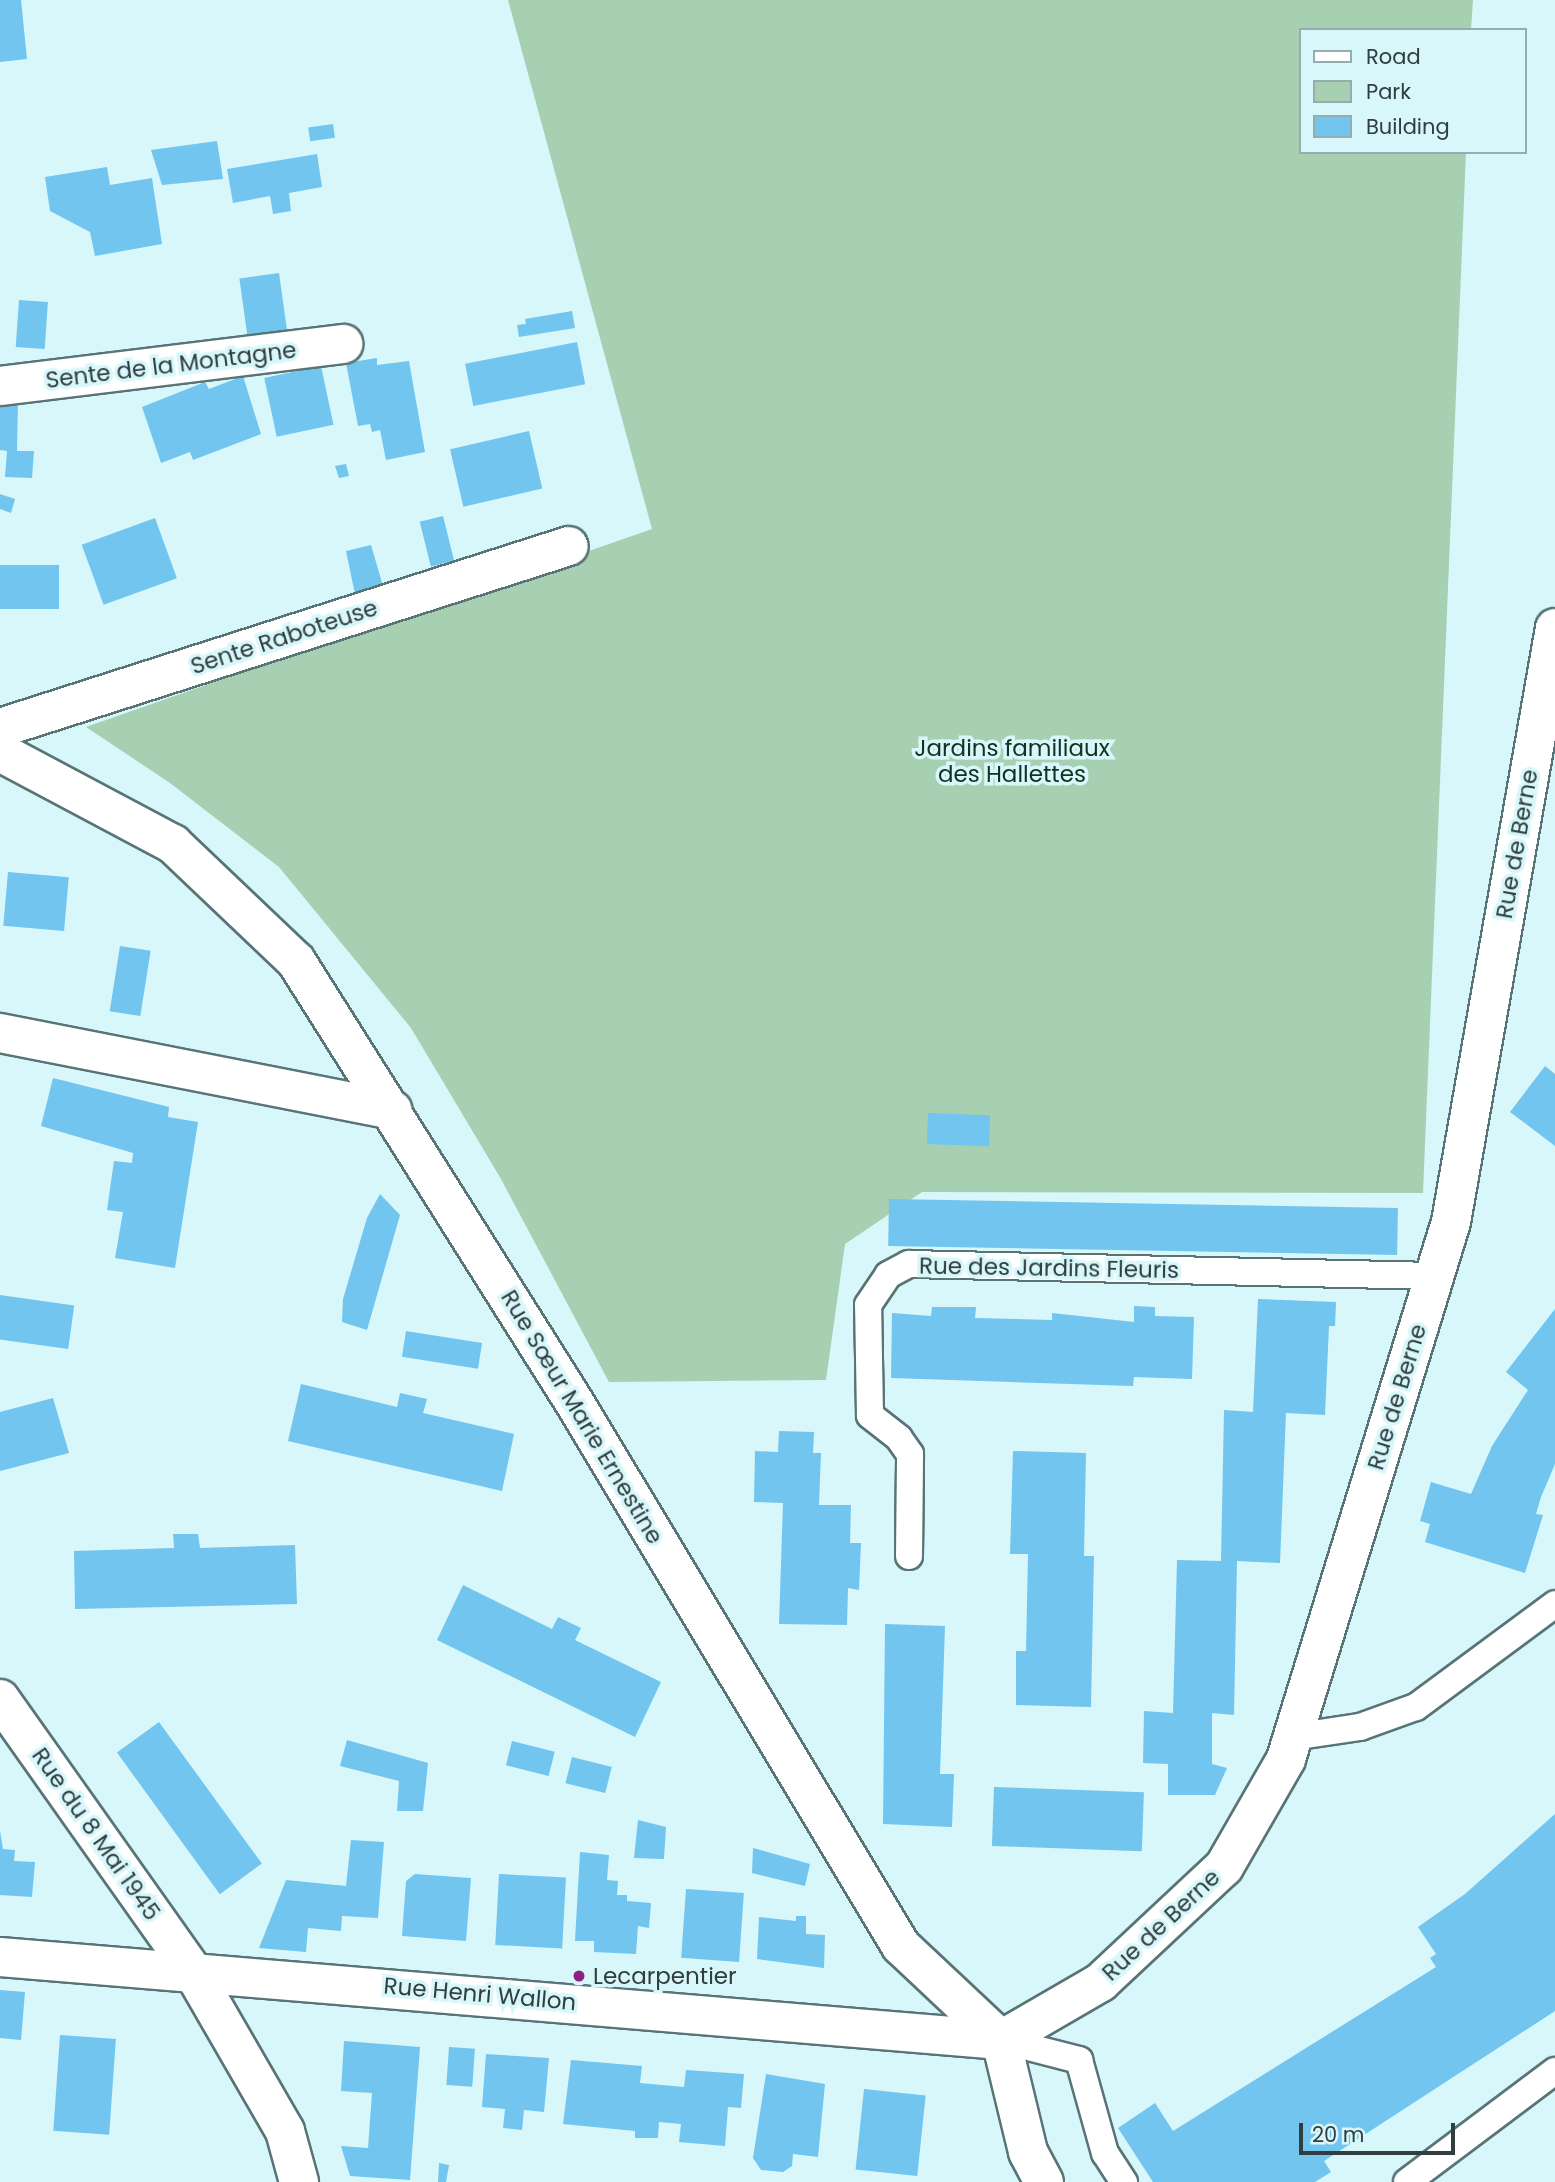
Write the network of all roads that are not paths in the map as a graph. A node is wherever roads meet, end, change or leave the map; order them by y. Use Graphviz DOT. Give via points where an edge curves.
graph roads {
  1 [pos="343,344"];
  2 [pos="0,386"];
  3 [pos="569,547"];
  4 [pos="1555,628"];
  5 [pos="0,729"];
  6 [pos="0,752"];
  7 [pos="0,1033"];
  8 [pos="393,1110"];
  9 [pos="1434,1276"];
  10 [pos="909,1556"];
  11 [pos="1555,1604"];
  12 [pos="0,1699"];
  13 [pos="1293,1737"];
  14 [pos="0,1957"];
  15 [pos="192,1970"];
  16 [pos="1001,2040"];
  17 [pos="1555,2071"];
  18 [pos="299,2182"];
  19 [pos="1044,2182"];
  20 [pos="1124,2182"];
  21 [pos="1407,2182"];
  1 -- 2 [label="street, Sente de la Montagne"];
  3 -- 5 [label="street, Sente Raboteuse"];
  4 -- 9 [label="street, Rue de Berne" via="1451,1222"];
  6 -- 8 [label="street, Rue Sœur Marie Ernestine" via="173,845 296,961"];
  7 -- 8 [label="street"];
  8 -- 16 [label="street, Rue Sœur Marie Ernestine" via="901,1946"];
  9 -- 10 [label="lane, Rue des Jardins Fleuris" via="909,1264 888,1275 868,1305 870,1415 899,1438 910,1454"];
  9 -- 13 [label="street, Rue de Berne"];
  11 -- 13 [label="lane" via="1416,1706 1360,1727"];
  12 -- 15 [label="street, Rue du 8 Mai 1945"];
  13 -- 16 [label="street, Rue de Berne" via="1286,1759 1224,1867 1101,1982"];
  14 -- 15 [label="street, Rue Henri Wallon"];
  15 -- 16 [label="street, Rue Henri Wallon"];
  15 -- 18 [label="street, Rue du 8 Mai 1945" via="285,2131"];
  16 -- 19 [label="street" via="1028,2152"];
  16 -- 20 [label="lane" via="1079,2060 1105,2153"];
  17 -- 21 [label="lane"];
}
